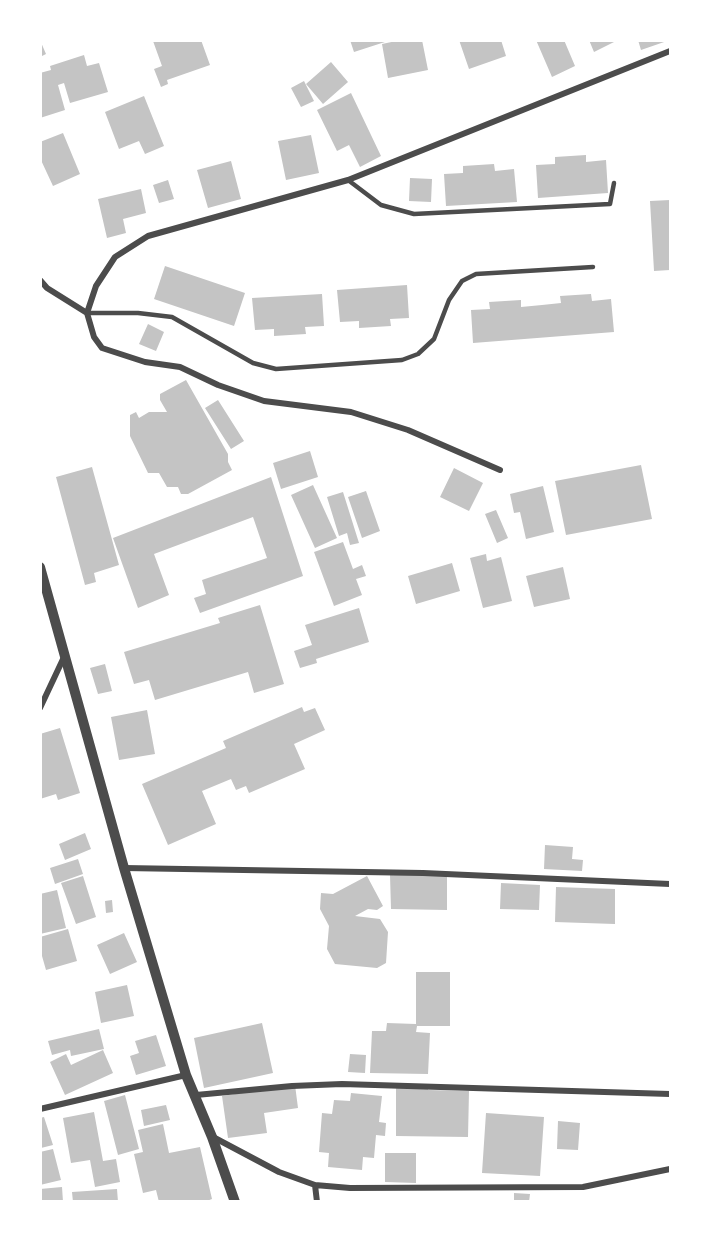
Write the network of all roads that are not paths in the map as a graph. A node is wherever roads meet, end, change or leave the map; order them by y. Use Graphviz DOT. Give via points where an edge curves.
graph roads {
  1 [pos="670,51"];
  2 [pos="348,180"];
  3 [pos="614,183"];
  4 [pos="593,267"];
  5 [pos="40,280"];
  6 [pos="87,314"];
  7 [pos="500,470"];
  8 [pos="40,567"];
  9 [pos="65,654"];
  10 [pos="40,708"];
  11 [pos="124,868"];
  12 [pos="670,884"];
  13 [pos="186,1075"];
  14 [pos="670,1094"];
  15 [pos="196,1095"];
  16 [pos="40,1109"];
  17 [pos="212,1137"];
  18 [pos="670,1169"];
  19 [pos="315,1185"];
  20 [pos="235,1202"];
  21 [pos="317,1202"];
  1 -- 2 [label="street"];
  2 -- 3 [label="lane" via="381,205 414,214 610,204"];
  2 -- 6 [label="street" via="148,236 115,257 96,286"];
  4 -- 6 [label="lane" via="476,274 462,281 449,300 434,339 418,354 402,360 276,369 253,363 172,317"];
  5 -- 6 [label="street"];
  6 -- 7 [label="street" via="93,337 102,348 146,362 180,367 264,401 351,412 408,430"];
  8 -- 9 [label="street"];
  9 -- 10 [label="street"];
  9 -- 11 [label="street"];
  11 -- 12 [label="street" via="423,873"];
  11 -- 13 [label="street"];
  13 -- 15 [label="street"];
  13 -- 16 [label="street"];
  14 -- 15 [label="street" via="342,1084"];
  15 -- 17 [label="street"];
  17 -- 19 [label="street" via="279,1172"];
  17 -- 20 [label="street"];
  18 -- 19 [label="street" via="583,1187"];
  19 -- 21 [label="street"];
}
